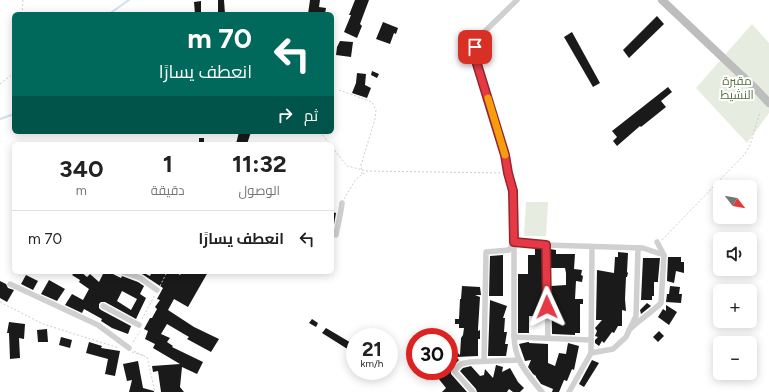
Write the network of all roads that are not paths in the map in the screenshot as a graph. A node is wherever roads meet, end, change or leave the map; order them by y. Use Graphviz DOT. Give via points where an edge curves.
graph roads {
  1 [pos="517,0"];
  2 [pos="662,0"];
  3 [pos="769,103"];
  4 [pos="342,203"];
  5 [pos="336,235"];
  6 [pos="514,242"];
  7 [pos="657,242"];
  8 [pos="546,245"];
  9 [pos="592,247"];
  10 [pos="638,248"];
  11 [pos="664,255"];
  12 [pos="129,274"];
  13 [pos="10,284"];
  14 [pos="157,290"];
  15 [pos="104,306"];
  16 [pos="139,326"];
  17 [pos="629,330"];
  18 [pos="514,337"];
  19 [pos="548,338"];
  20 [pos="591,340"];
  21 [pos="128,350"];
  22 [pos="591,353"];
  23 [pos="518,360"];
  24 [pos="484,361"];
  25 [pos="472,392"];
  26 [pos="542,392"];
  27 [pos="569,392"];
  1 -- 6 [label="street" via="478,38 473,51 505,155 513,191"];
  2 -- 3 [label="street"];
  4 -- 5 [label="street"];
  6 -- 8 [label="street"];
  6 -- 18 [label="street"];
  6 -- 24 [label="street" via="509,250 486,252"];
  7 -- 11 [label="street"];
  8 -- 9 [label="street"];
  8 -- 19 [label="street"];
  9 -- 10 [label="street"];
  9 -- 20 [label="street"];
  10 -- 11 [label="street"];
  10 -- 17 [label="street" via="636,316"];
  11 -- 17 [label="street" via="661,303"];
  12 -- 14 [label="street" via="140,278"];
  13 -- 21 [label="street" via="98,325"];
  15 -- 16 [label="street"];
  17 -- 22 [label="street" via="613,349"];
  18 -- 19 [label="street"];
  18 -- 23 [label="street"];
  19 -- 20 [label="street"];
  20 -- 22 [label="street"];
  22 -- 27 [label="street"];
  23 -- 24 [label="street"];
  23 -- 26 [label="street"];
  24 -- 25 [label="street" via="462,364 454,371"];
}
